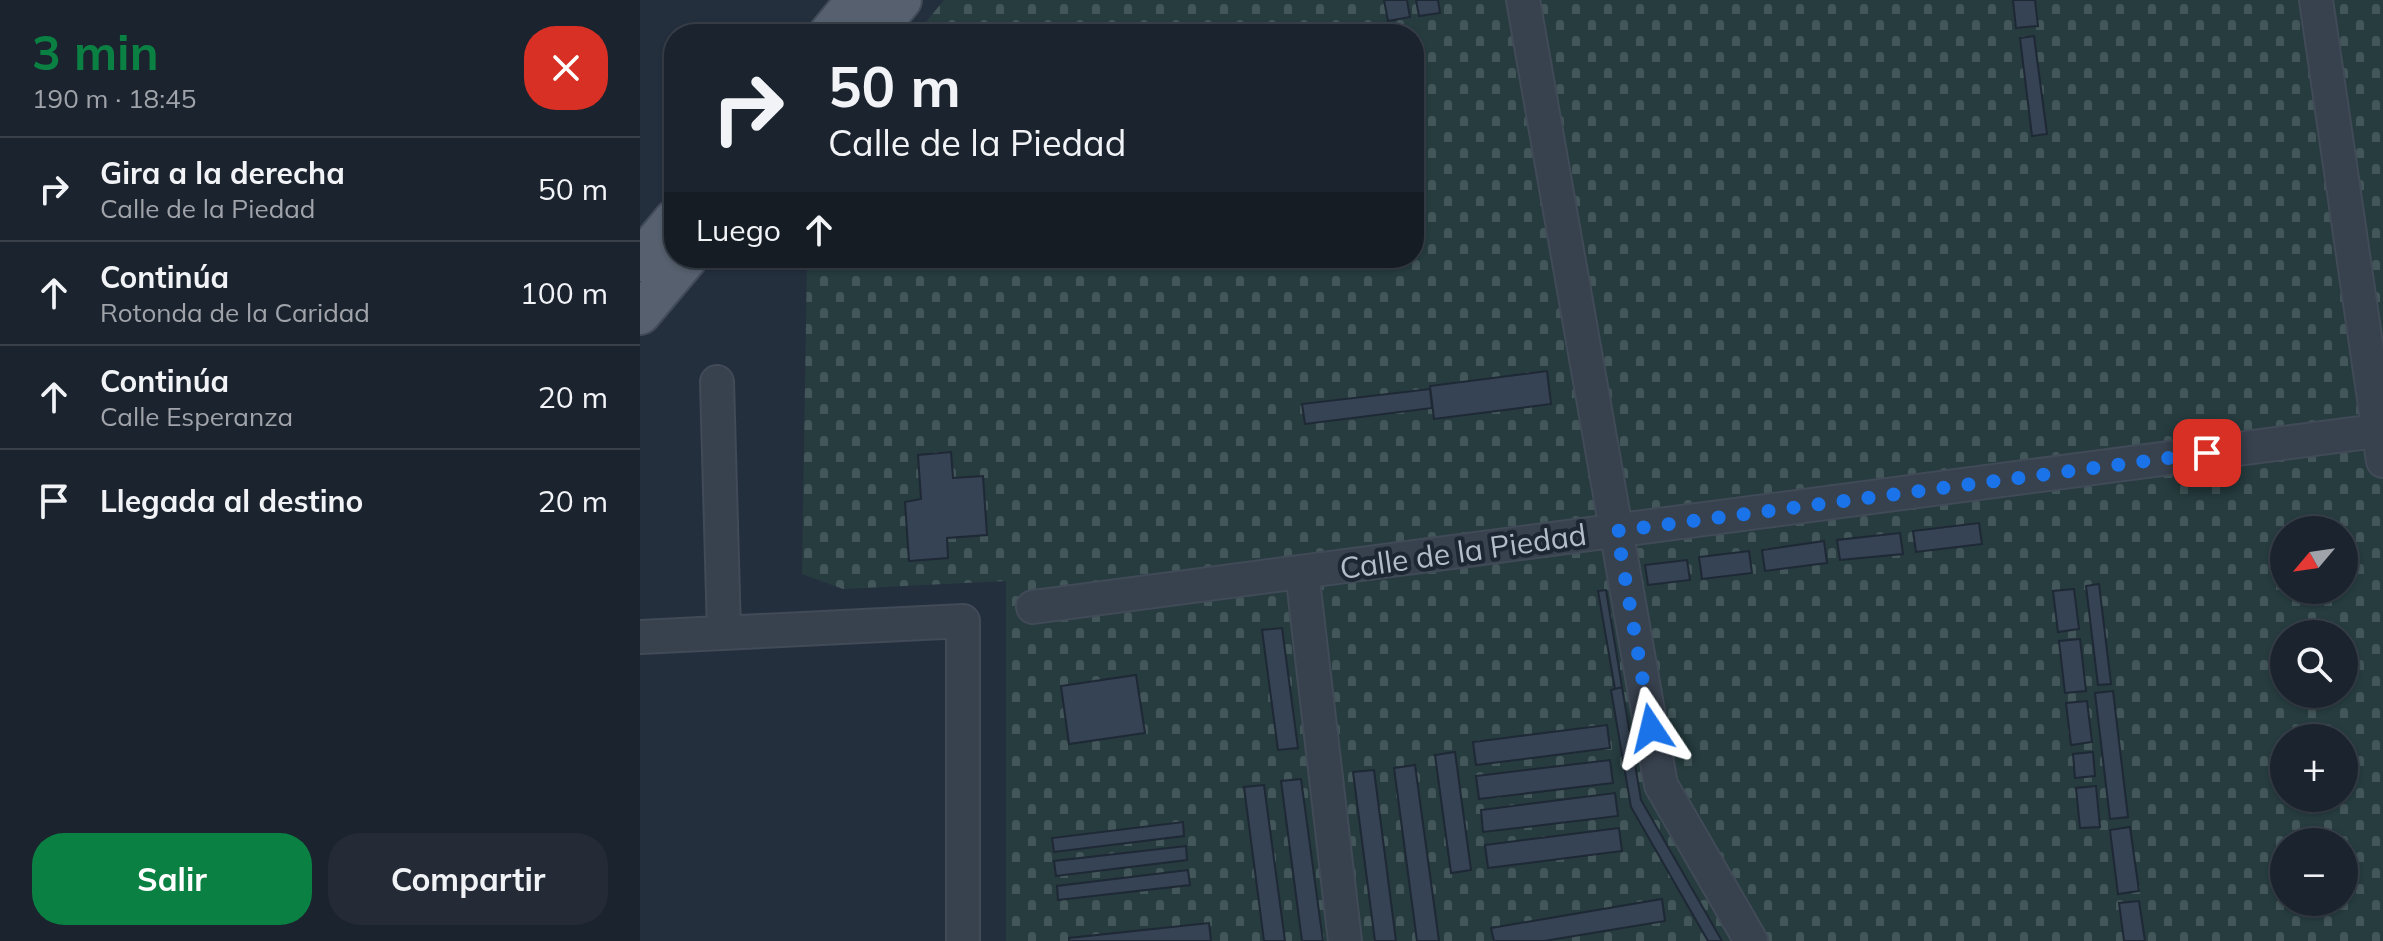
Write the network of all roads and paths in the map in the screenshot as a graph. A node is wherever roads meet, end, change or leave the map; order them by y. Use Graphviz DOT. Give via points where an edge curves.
graph roads {
  1 [pos="857,0"];
  2 [pos="901,0"];
  3 [pos="1523,0"];
  4 [pos="2316,0"];
  5 [pos="837,24"];
  6 [pos="881,24"];
  7 [pos="664,232"];
  8 [pos="640,261"];
  9 [pos="679,268"];
  10 [pos="640,314"];
  11 [pos="717,382"];
  12 [pos="2381,441"];
  13 [pos="1617,531"];
  14 [pos="1302,572"];
  15 [pos="1033,607"];
  16 [pos="724,632"];
  17 [pos="640,637"];
  18 [pos="963,941"];
  19 [pos="1345,941"];
  20 [pos="1751,941"];
  1 -- 5 [label="main road"];
  2 -- 6 [label="main road"];
  3 -- 13 [label="street"];
  4 -- 12 [label="street"];
  7 -- 8 [label="main road"];
  9 -- 10 [label="main road"];
  11 -- 16 [label="street"];
  12 -- 13 [label="street, Calle de la Piedad" via="2121,465"];
  13 -- 14 [label="street, Calle de la Piedad"];
  13 -- 20 [label="street" via="1661,785"];
  14 -- 15 [label="street, Calle de la Piedad"];
  14 -- 19 [label="street"];
  16 -- 17 [label="street"];
  16 -- 18 [label="street" via="963,621"];
}
